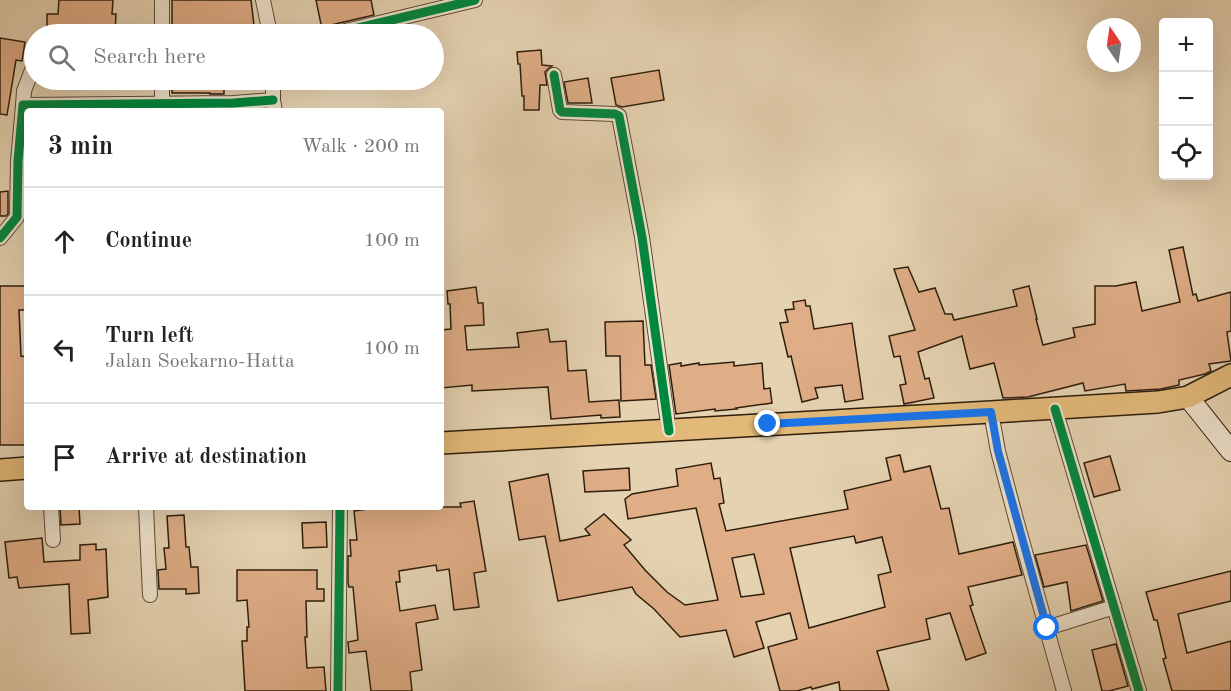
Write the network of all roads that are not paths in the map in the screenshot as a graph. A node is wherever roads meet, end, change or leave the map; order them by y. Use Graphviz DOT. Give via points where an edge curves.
graph roads {
  1 [pos="162,0"];
  2 [pos="263,0"];
  3 [pos="475,0"];
  4 [pos="162,24"];
  5 [pos="268,24"];
  6 [pos="375,24"];
  7 [pos="554,75"];
  8 [pos="24,90"];
  9 [pos="162,90"];
  10 [pos="273,90"];
  11 [pos="162,103"];
  12 [pos="23,105"];
  13 [pos="274,105"];
  14 [pos="0,238"];
  15 [pos="1231,375"];
  16 [pos="1188,397"];
  17 [pos="1055,409"];
  18 [pos="991,412"];
  19 [pos="669,431"];
  20 [pos="444,443"];
  21 [pos="1231,451"];
  22 [pos="24,468"];
  23 [pos="0,470"];
  24 [pos="51,510"];
  25 [pos="146,510"];
  26 [pos="340,510"];
  27 [pos="53,540"];
  28 [pos="150,595"];
  29 [pos="1114,607"];
  30 [pos="1047,628"];
  31 [pos="338,691"];
  32 [pos="1064,691"];
  33 [pos="1140,691"];
  1 -- 4 [label="street"];
  2 -- 5 [label="street"];
  3 -- 6 [label="street"];
  7 -- 19 [label="street" via="562,112 619,117 642,237"];
  8 -- 12 [label="street"];
  9 -- 11 [label="street"];
  10 -- 13 [label="street"];
  11 -- 12 [label="street"];
  11 -- 13 [label="street"];
  12 -- 14 [label="street" via="17,217"];
  15 -- 16 [label="main road"];
  16 -- 17 [label="main road"];
  16 -- 21 [label="main road"];
  17 -- 18 [label="main road"];
  17 -- 29 [label="street"];
  18 -- 19 [label="main road"];
  18 -- 30 [label="street"];
  19 -- 20 [label="main road"];
  22 -- 23 [label="main road"];
  24 -- 27 [label="street"];
  25 -- 28 [label="street"];
  26 -- 31 [label="street"];
  29 -- 30 [label="street"];
  29 -- 33 [label="street"];
  30 -- 32 [label="street"];
}
